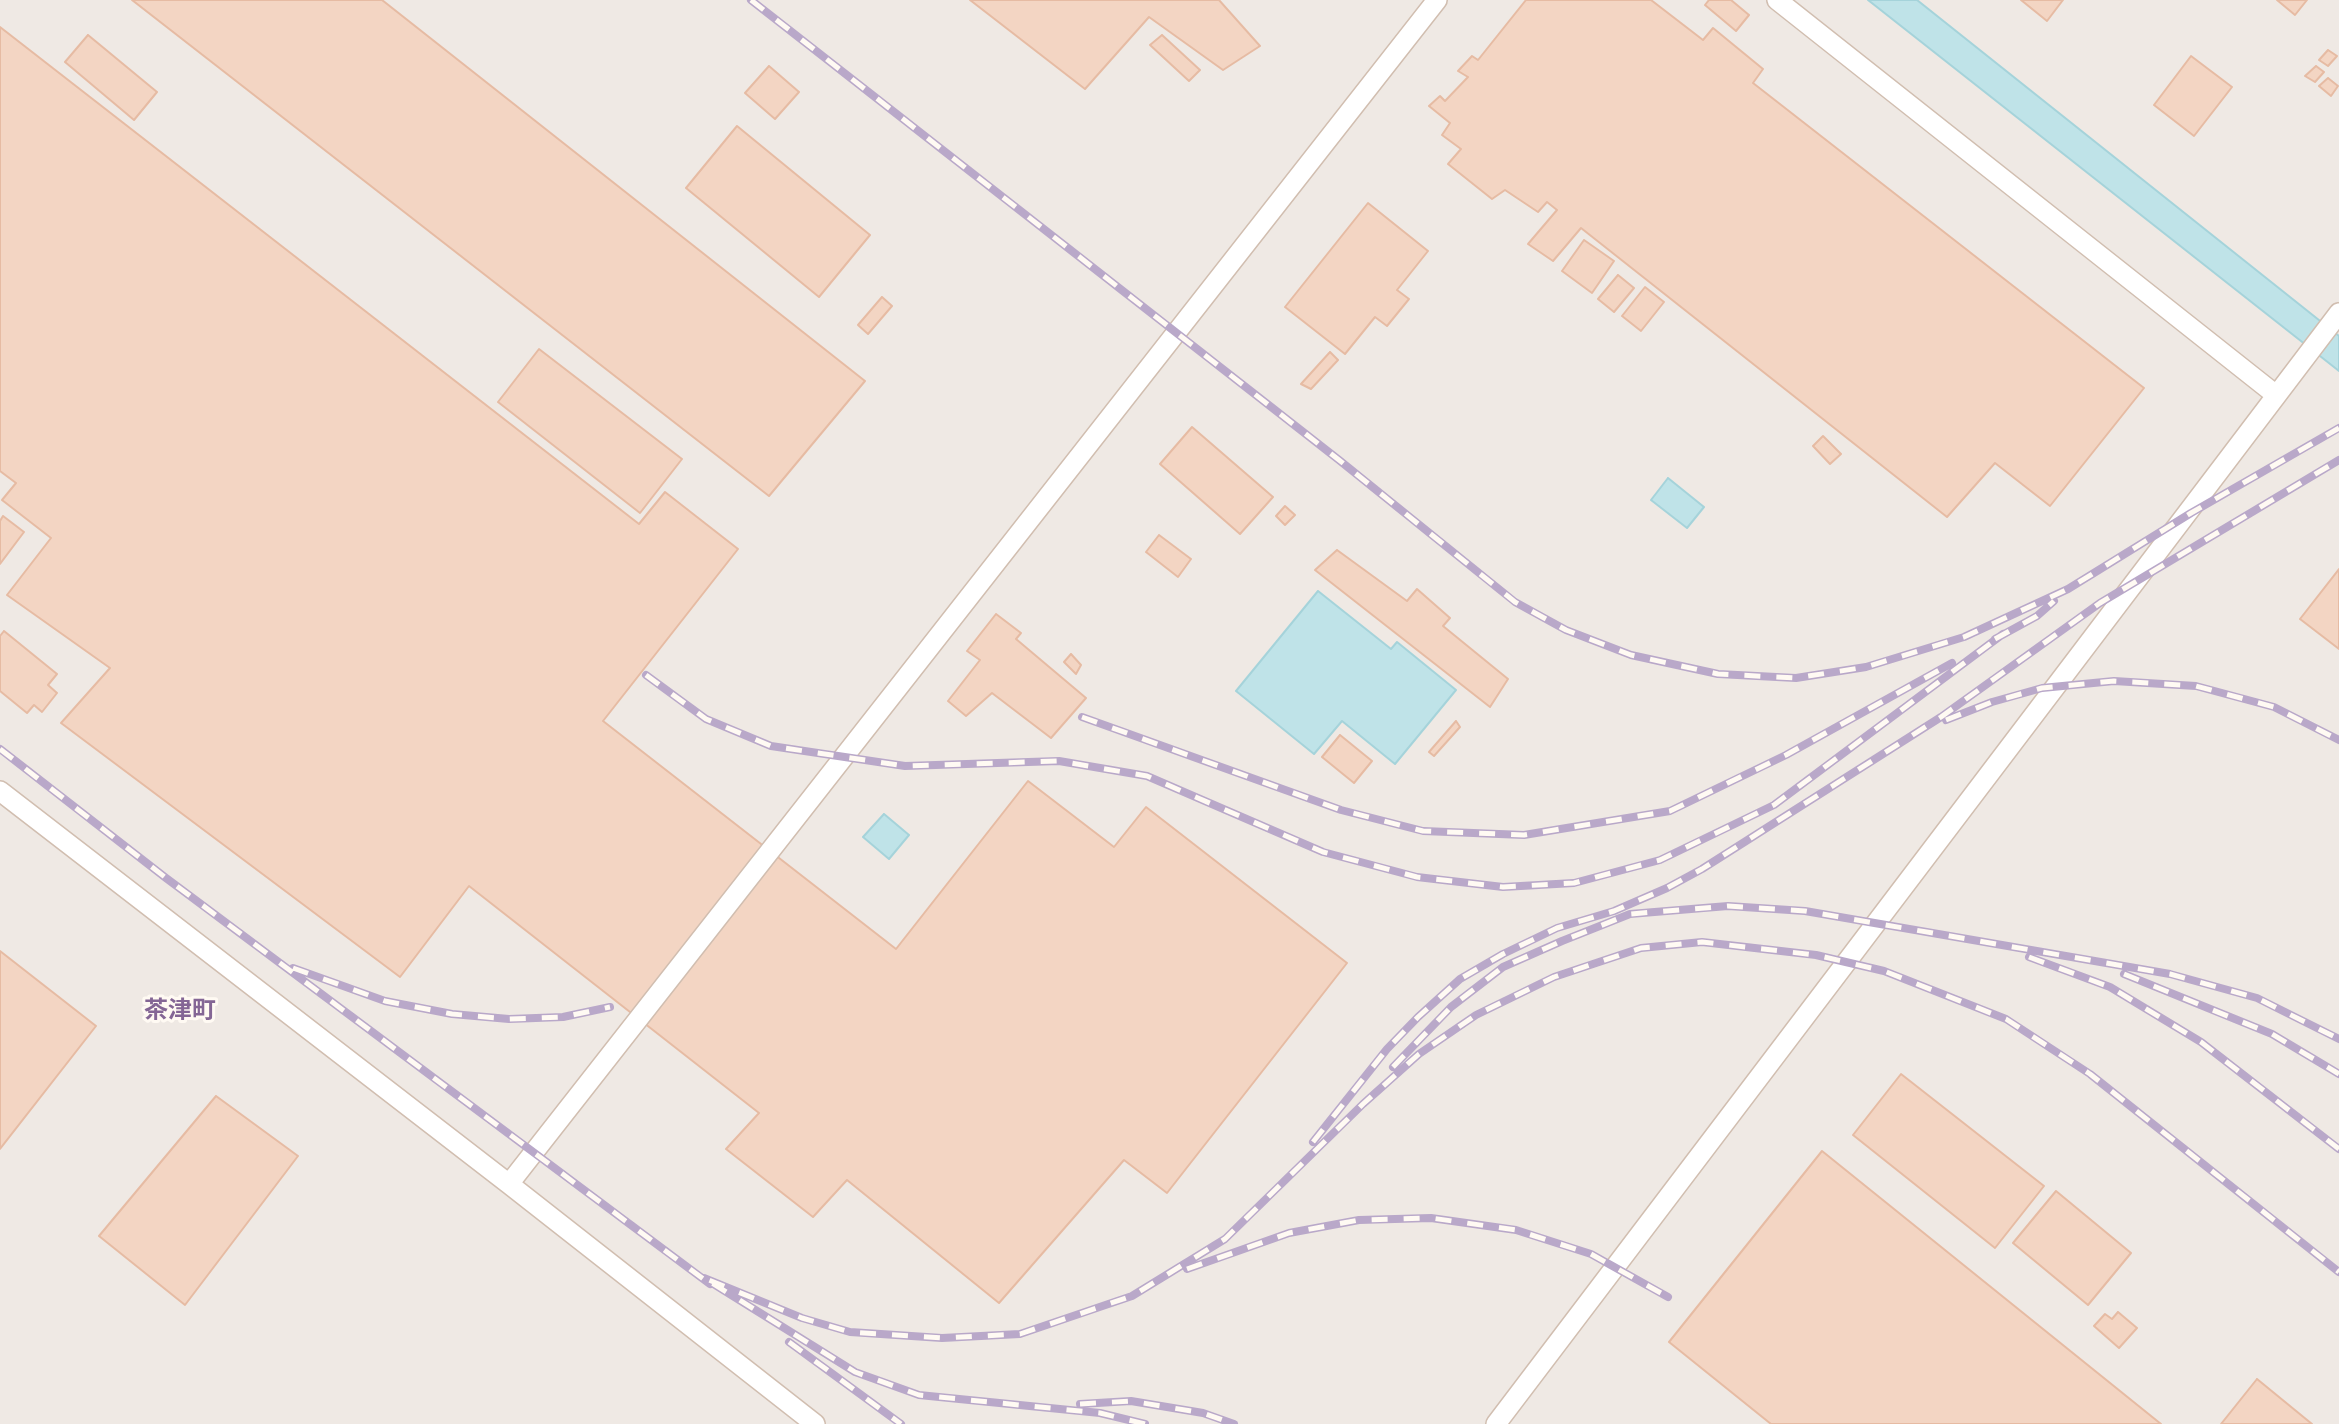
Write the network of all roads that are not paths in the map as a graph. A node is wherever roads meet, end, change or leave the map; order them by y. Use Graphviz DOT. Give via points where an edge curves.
graph roads {
  1 [pos="1437,0"];
  2 [pos="1777,0"];
  3 [pos="2339,313"];
  4 [pos="2276,395"];
  5 [pos="0,791"];
  6 [pos="509,1184"];
  7 [pos="815,1424"];
  8 [pos="1496,1424"];
  1 -- 6 [label="lane"];
  2 -- 4 [label="lane"];
  3 -- 4 [label="lane"];
  4 -- 8 [label="lane"];
  5 -- 6 [label="lane"];
  6 -- 7 [label="lane"];
}
